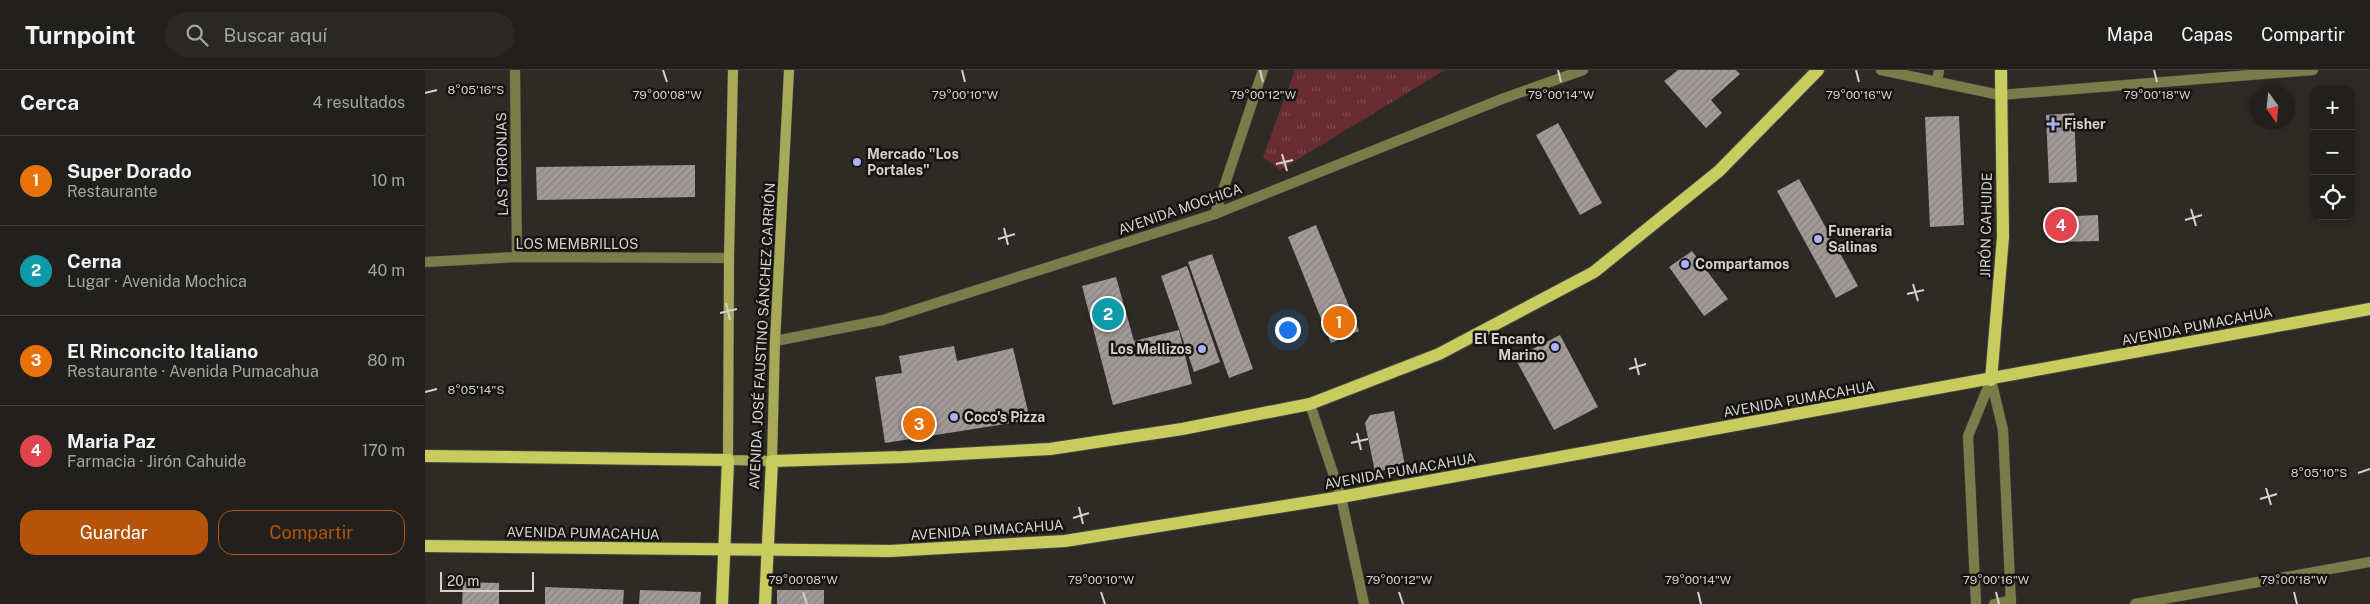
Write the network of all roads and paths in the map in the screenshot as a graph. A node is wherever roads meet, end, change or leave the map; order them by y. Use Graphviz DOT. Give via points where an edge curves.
graph roads {
  1 [pos="515,70"];
  2 [pos="733,70"];
  3 [pos="789,70"];
  4 [pos="1263,70"];
  5 [pos="1583,70"];
  6 [pos="1818,70"];
  7 [pos="1881,70"];
  8 [pos="1939,70"];
  9 [pos="2001,70"];
  10 [pos="2313,70"];
  11 [pos="1937,82"];
  12 [pos="2000,95"];
  13 [pos="1215,214"];
  14 [pos="517,257"];
  15 [pos="729,258"];
  16 [pos="425,262"];
  17 [pos="2370,309"];
  18 [pos="775,341"];
  19 [pos="1991,380"];
  20 [pos="1310,404"];
  21 [pos="425,456"];
  22 [pos="728,460"];
  23 [pos="772,461"];
  24 [pos="1341,497"];
  25 [pos="425,546"];
  26 [pos="724,550"];
  27 [pos="766,551"];
  28 [pos="2370,562"];
  29 [pos="2011,602"];
  30 [pos="723,604"];
  31 [pos="765,604"];
  32 [pos="1364,604"];
  33 [pos="1976,604"];
  34 [pos="1994,604"];
  35 [pos="2135,604"];
  1 -- 14 [label="street, LAS TORONJAS"];
  2 -- 15 [label="main road, AVENIDA JOSÉ FAUSTINO SÁNCHEZ CARRIÓN"];
  3 -- 18 [label="main road, AVENIDA JOSÉ FAUSTINO SÁNCHEZ CARRIÓN"];
  4 -- 13 [label="street"];
  5 -- 13 [label="street, AVENIDA MOCHICA" via="1502,99"];
  6 -- 20 [label="main road" via="1719,171 1594,272 1439,354"];
  7 -- 11 [label="street"];
  8 -- 11 [label="street"];
  9 -- 12 [label="main road, JIRÓN CAHUIDE"];
  10 -- 12 [label="street"];
  11 -- 12 [label="street"];
  12 -- 19 [label="main road, JIRÓN CAHUIDE" via="2003,237"];
  13 -- 18 [label="street, AVENIDA MOCHICA" via="883,320"];
  14 -- 15 [label="street, LOS MEMBRILLOS"];
  14 -- 16 [label="street, LOS MEMBRILLOS"];
  15 -- 22 [label="main road, AVENIDA JOSÉ FAUSTINO SÁNCHEZ CARRIÓN"];
  17 -- 19 [label="main road, AVENIDA PUMACAHUA"];
  18 -- 23 [label="main road, AVENIDA JOSÉ FAUSTINO SÁNCHEZ CARRIÓN"];
  19 -- 24 [label="main road, AVENIDA PUMACAHUA"];
  19 -- 29 [label="street, JIRÓN CAHUIDE" via="2003,430"];
  19 -- 33 [label="street, JIRÓN CAHUIDE" via="1967,436"];
  20 -- 23 [label="main road" via="1182,429 1050,449"];
  20 -- 24 [label="street"];
  21 -- 22 [label="main road"];
  22 -- 23 [label="main road"];
  22 -- 26 [label="main road, AVENIDA JOSÉ FAUSTINO SÁNCHEZ CARRIÓN"];
  23 -- 27 [label="main road, AVENIDA JOSÉ FAUSTINO SÁNCHEZ CARRIÓN"];
  24 -- 27 [label="main road, AVENIDA PUMACAHUA" via="1065,541 890,551"];
  24 -- 32 [label="street"];
  25 -- 26 [label="main road, AVENIDA PUMACAHUA"];
  26 -- 27 [label="main road, AVENIDA PUMACAHUA"];
  26 -- 30 [label="main road, AVENIDA JOSÉ FAUSTINO SÁNCHEZ CARRIÓN"];
  27 -- 31 [label="main road, AVENIDA JOSÉ FAUSTINO SÁNCHEZ CARRIÓN"];
  28 -- 35 [label="street"];
  29 -- 34 [label="street"];
}
